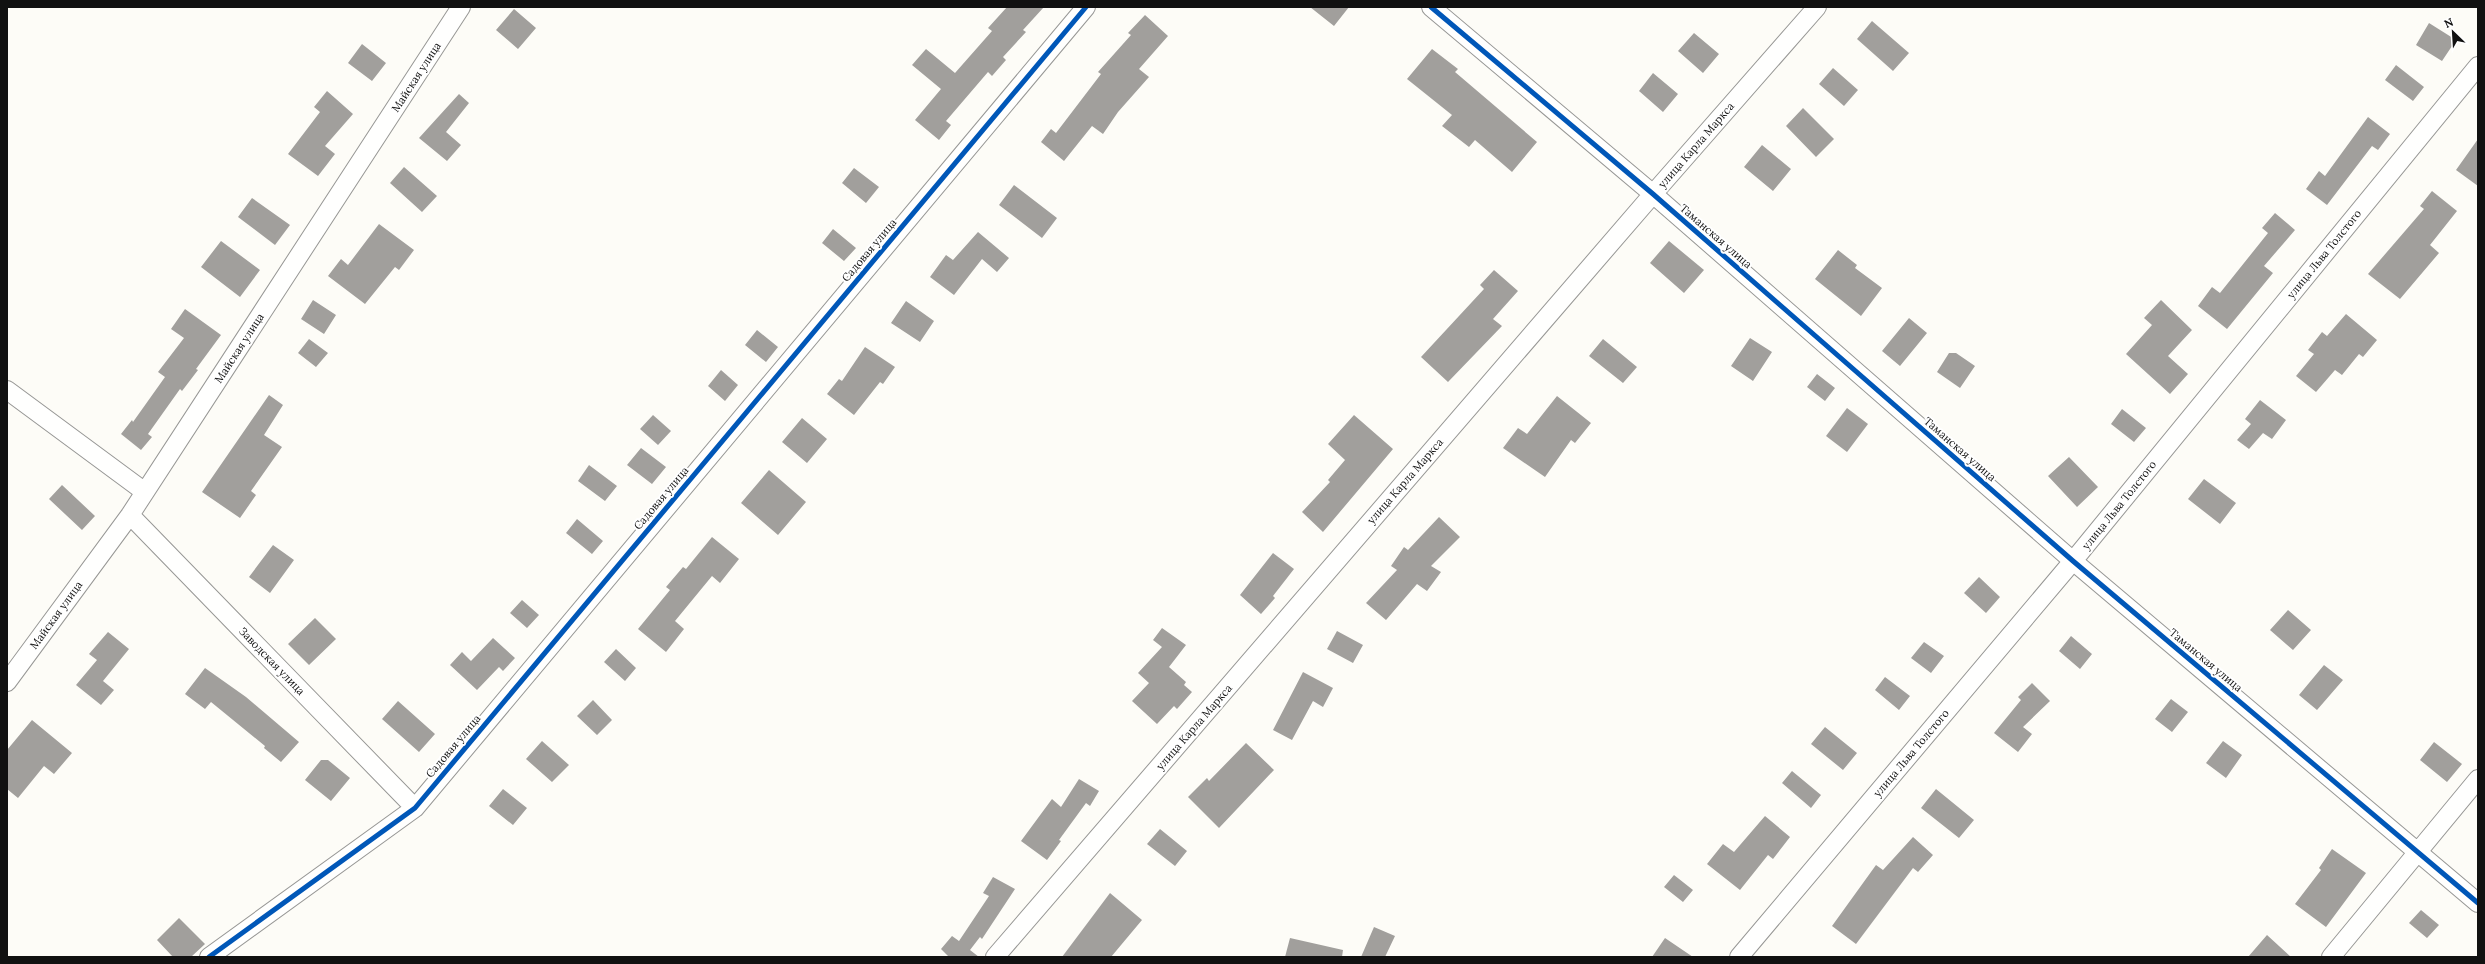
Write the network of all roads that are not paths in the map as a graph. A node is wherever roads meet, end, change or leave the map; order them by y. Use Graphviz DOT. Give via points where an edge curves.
graph roads {
  1 [pos="461,7"];
  2 [pos="1086,7"];
  3 [pos="1432,7"];
  4 [pos="1817,7"];
  5 [pos="2478,66"];
  6 [pos="1653,194"];
  7 [pos="7,390"];
  8 [pos="145,492"];
  9 [pos="130,515"];
  10 [pos="2073,561"];
  11 [pos="7,682"];
  12 [pos="2478,778"];
  13 [pos="415,808"];
  14 [pos="2418,852"];
  15 [pos="2478,903"];
  16 [pos="209,957"];
  17 [pos="995,957"];
  18 [pos="1739,957"];
  19 [pos="2332,957"];
  1 -- 8 [label="street, Майская улица"];
  2 -- 13 [label="street, Садовая улица"];
  3 -- 6 [label="street, Таманская улица"];
  4 -- 6 [label="street, улица Карла Маркса"];
  5 -- 10 [label="street, улица Льва Толстого"];
  6 -- 10 [label="street, Таманская улица"];
  6 -- 17 [label="street, улица Карла Маркса"];
  7 -- 8 [label="street"];
  8 -- 9 [label="street, Майская улица"];
  9 -- 11 [label="street, Майская улица"];
  9 -- 13 [label="street, Заводская улица"];
  10 -- 14 [label="street, Таманская улица"];
  10 -- 18 [label="street, улица Льва Толстого"];
  12 -- 14 [label="street"];
  13 -- 16 [label="street, Садовая улица"];
  14 -- 15 [label="street, Таманская улица"];
  14 -- 19 [label="street"];
}
